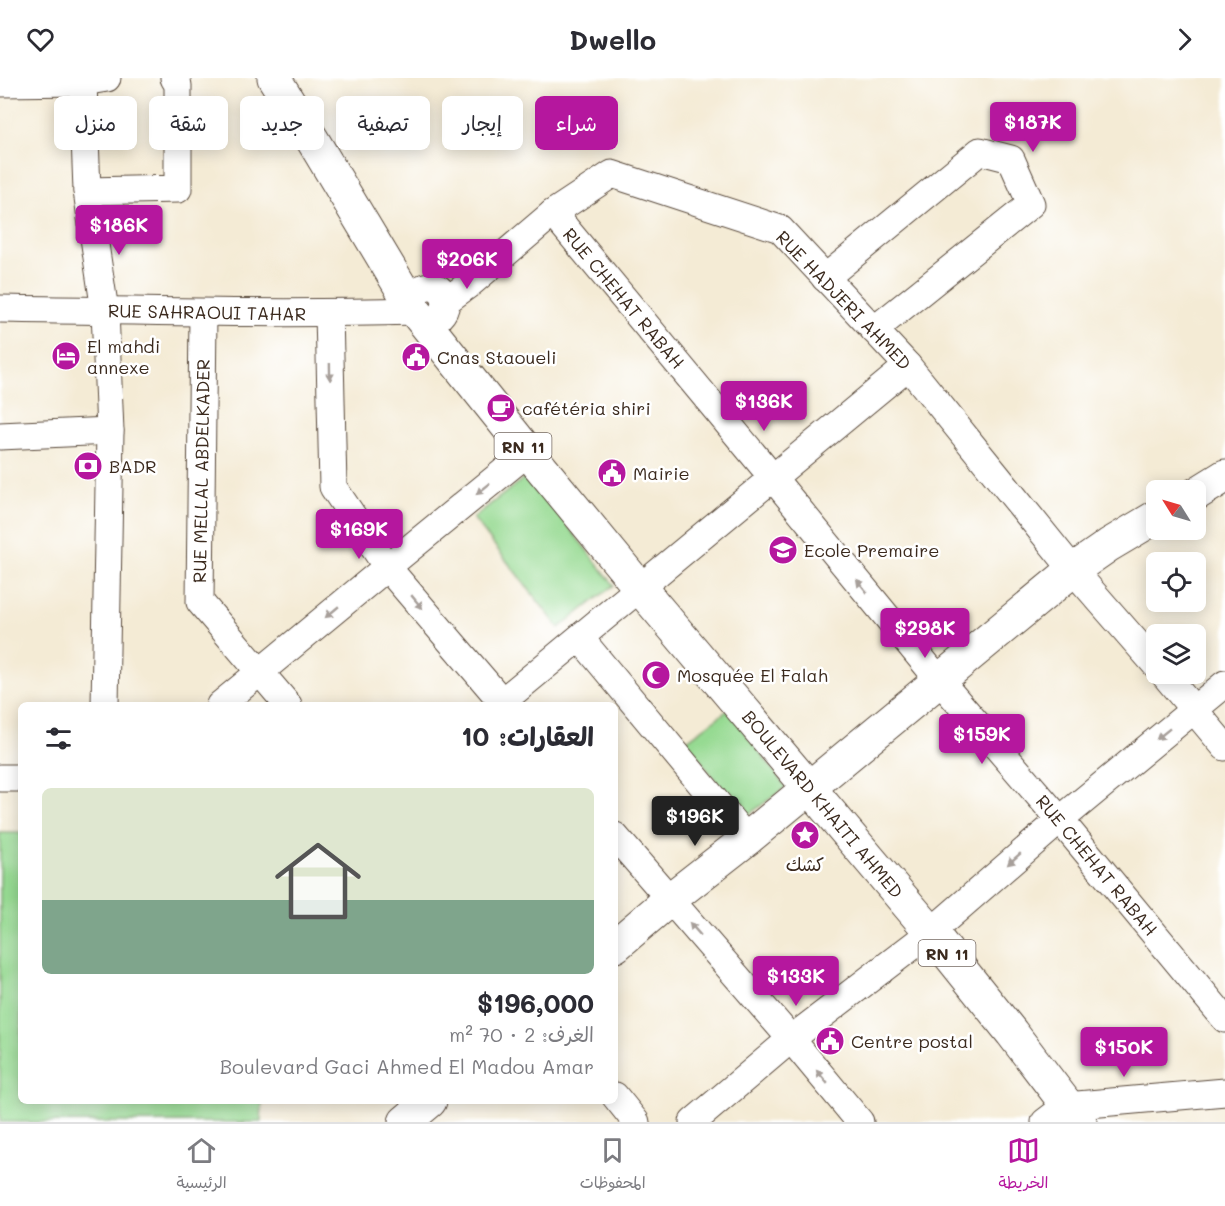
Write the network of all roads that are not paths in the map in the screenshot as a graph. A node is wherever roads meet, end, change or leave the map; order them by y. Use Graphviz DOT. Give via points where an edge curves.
graph roads {
  1 [pos="174,78"];
  2 [pos="274,78"];
  3 [pos="95,80"];
  4 [pos="0,84"];
  5 [pos="87,191"];
  6 [pos="553,213"];
  7 [pos="825,278"];
  8 [pos="422,308"];
  9 [pos="0,309"];
  10 [pos="105,310"];
  11 [pos="203,313"];
  12 [pos="329,314"];
  13 [pos="874,330"];
  14 [pos="908,366"];
  15 [pos="110,431"];
  16 [pos="0,436"];
  17 [pos="528,452"];
  18 [pos="1225,476"];
  19 [pos="773,478"];
  20 [pos="1206,488"];
  21 [pos="1146,523"];
  22 [pos="387,567"];
  23 [pos="1073,570"];
  24 [pos="640,588"];
  25 [pos="580,638"];
  26 [pos="1146,654"];
  27 [pos="259,673"];
  28 [pos="939,680"];
  29 [pos="1173,684"];
  30 [pos="1225,684"];
  31 [pos="105,702"];
  32 [pos="224,702"];
  33 [pos="285,702"];
  34 [pos="500,702"];
  35 [pos="504,702"];
  36 [pos="1194,709"];
  37 [pos="1225,747"];
  38 [pos="0,778"];
  39 [pos="18,778"];
  40 [pos="809,788"];
  41 [pos="1059,819"];
  42 [pos="747,839"];
  43 [pos="618,840"];
  44 [pos="669,900"];
  45 [pos="931,932"];
  46 [pos="618,943"];
  47 [pos="1225,1019"];
  48 [pos="791,1040"];
  49 [pos="1225,1092"];
  50 [pos="618,1100"];
  51 [pos="426,1104"];
  52 [pos="1064,1116"];
  53 [pos="633,1121"];
  54 [pos="405,1122"];
  55 [pos="693,1122"];
  56 [pos="860,1122"];
  1 -- 5 [label="street" via="178,85 178,189"];
  2 -- 8 [label="main road, BOULEVARD KHAITI AHMED / RN 11"];
  3 -- 4 [label="street"];
  3 -- 5 [label="street"];
  5 -- 10 [label="street"];
  6 -- 7 [label="street, RUE HADJERI AHMED" via="612,174 780,230"];
  6 -- 8 [label="street, RUE HADJERI AHMED" via="472,282"];
  6 -- 19 [label="street, RUE CHEHAT RABAH"];
  7 -- 13 [label="street, RUE HADJERI AHMED"];
  7 -- 13 [label="street" via="980,151 1011,159 1031,204"];
  8 -- 12 [label="street, RUE SAHRAOUI TAHAR"];
  8 -- 17 [label="main road, BOULEVARD KHAITI AHMED / RN 11"];
  9 -- 10 [label="street, RUE SAHRAOUI TAHAR"];
  10 -- 11 [label="street, RUE SAHRAOUI TAHAR"];
  10 -- 15 [label="street"];
  11 -- 12 [label="street, RUE SAHRAOUI TAHAR"];
  11 -- 27 [label="street, RUE MELLAL ABDELKADER" via="200,602"];
  12 -- 22 [label="street, one-way" via="333,488"];
  13 -- 14 [label="street, RUE HADJERI AHMED"];
  14 -- 19 [label="street"];
  14 -- 23 [label="street, RUE HADJERI AHMED"];
  15 -- 16 [label="street"];
  15 -- 31 [label="street"];
  17 -- 22 [label="street, one-way"];
  17 -- 24 [label="main road, BOULEVARD KHAITI AHMED / RN 11"];
  18 -- 20 [label="main road"];
  19 -- 24 [label="street"];
  28 -- 19 [label="street, RUE CHEHAT RABAH, one-way"];
  21 -- 23 [label="main road"];
  22 -- 27 [label="street, one-way"];
  22 -- 34 [label="street, one-way"];
  23 -- 26 [label="street, RUE HADJERI AHMED"];
  23 -- 28 [label="main road"];
  24 -- 25 [label="street"];
  24 -- 40 [label="main road, BOULEVARD KHAITI AHMED / RN 11"];
  25 -- 35 [label="street"];
  25 -- 42 [label="street"];
  27 -- 32 [label="street"];
  27 -- 33 [label="street, RUE MELLAL ABDELKADER"];
  28 -- 40 [label="main road"];
  28 -- 41 [label="street, RUE CHEHAT RABAH"];
  29 -- 36 [label="street"];
  30 -- 36 [label="street"];
  36 -- 37 [label="street"];
  36 -- 41 [label="street, one-way"];
  38 -- 39 [label="street"];
  40 -- 42 [label="main road"];
  40 -- 45 [label="main road, BOULEVARD KHAITI AHMED / RN 11"];
  41 -- 45 [label="street, one-way"];
  41 -- 47 [label="street, RUE CHEHAT RABAH"];
  42 -- 44 [label="main road"];
  43 -- 44 [label="street"];
  44 -- 46 [label="main road"];
  48 -- 44 [label="street, one-way"];
  45 -- 48 [label="street"];
  45 -- 52 [label="main road, BOULEVARD KHAITI AHMED / RN 11" via="1012,1033"];
  48 -- 55 [label="street"];
  56 -- 48 [label="street, one-way"];
  49 -- 52 [label="street"];
  50 -- 53 [label="street"];
  51 -- 54 [label="main road"];
}
